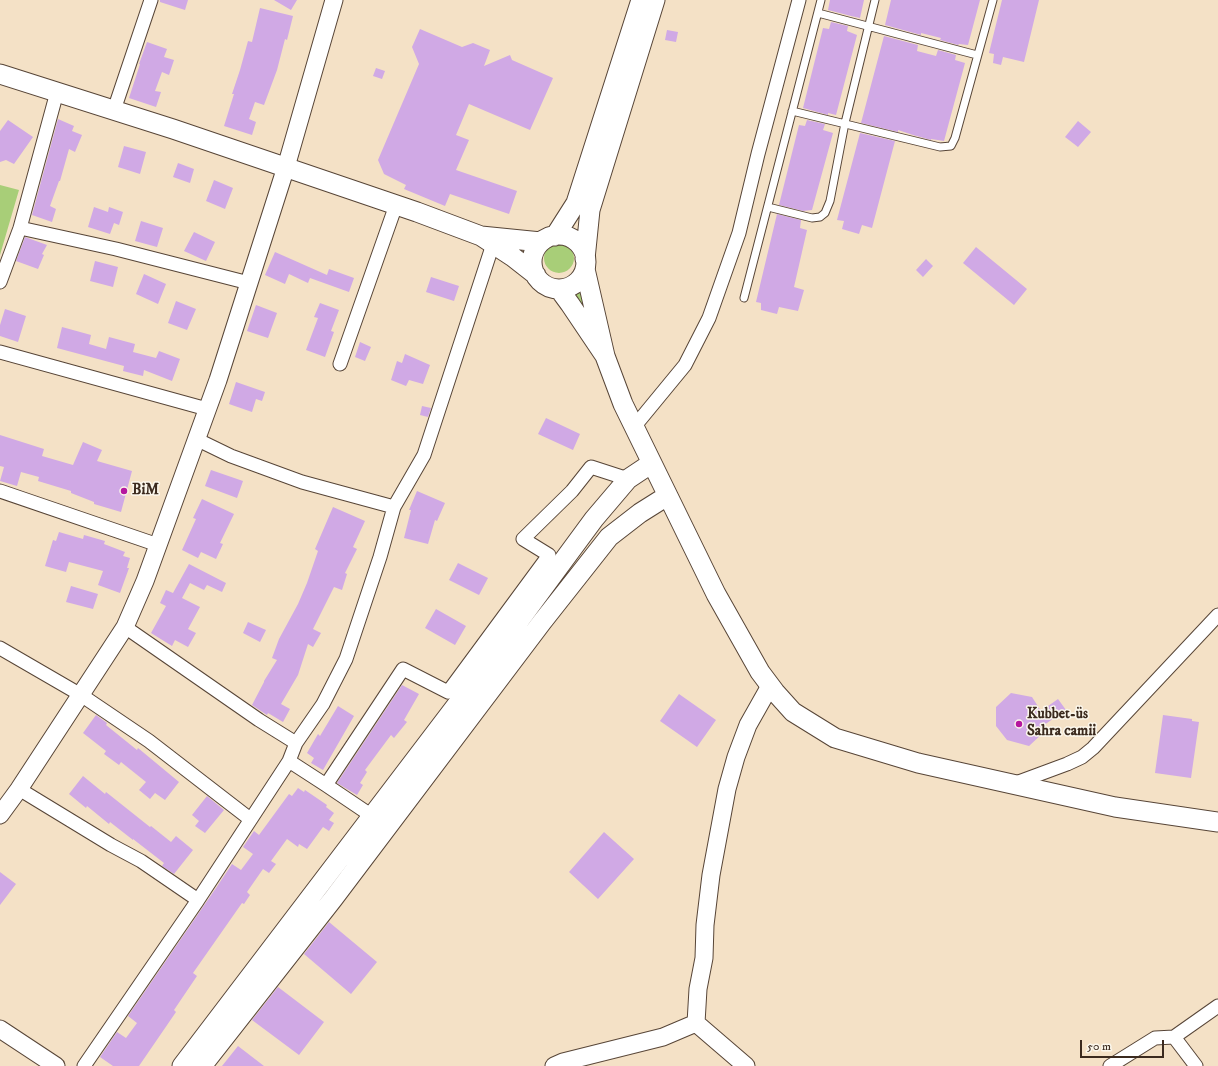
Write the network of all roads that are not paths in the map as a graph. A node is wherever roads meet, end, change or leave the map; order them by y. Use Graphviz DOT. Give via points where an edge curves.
graph roads {
  1 [pos="151,0"];
  2 [pos="334,0"];
  3 [pos="641,0"];
  4 [pos="655,0"];
  5 [pos="798,0"];
  6 [pos="821,0"];
  7 [pos="875,0"];
  8 [pos="993,0"];
  9 [pos="818,13"];
  10 [pos="869,26"];
  11 [pos="977,55"];
  12 [pos="0,74"];
  13 [pos="57,92"];
  14 [pos="114,110"];
  15 [pos="792,111"];
  16 [pos="845,124"];
  17 [pos="286,167"];
  18 [pos="396,205"];
  19 [pos="768,207"];
  20 [pos="20,228"];
  21 [pos="548,239"];
  22 [pos="487,240"];
  23 [pos="585,264"];
  24 [pos="536,275"];
  25 [pos="0,282"];
  26 [pos="249,283"];
  27 [pos="559,289"];
  28 [pos="744,298"];
  29 [pos="0,352"];
  30 [pos="605,356"];
  31 [pos="340,364"];
  32 [pos="207,409"];
  33 [pos="634,427"];
  34 [pos="196,439"];
  35 [pos="652,463"];
  36 [pos="628,479"];
  37 [pos="0,491"];
  38 [pos="667,496"];
  39 [pos="394,507"];
  40 [pos="158,545"];
  41 [pos="1218,615"];
  42 [pos="125,627"];
  43 [pos="0,648"];
  44 [pos="770,686"];
  45 [pos="81,695"];
  46 [pos="296,743"];
  47 [pos="289,761"];
  48 [pos="1011,784"];
  49 [pos="326,785"];
  50 [pos="19,790"];
  51 [pos="0,815"];
  52 [pos="372,816"];
  53 [pos="250,818"];
  54 [pos="1218,822"];
  55 [pos="198,900"];
  56 [pos="1218,1006"];
  57 [pos="696,1023"];
  58 [pos="0,1030"];
  59 [pos="1174,1037"];
  60 [pos="56,1066"];
  61 [pos="84,1066"];
  62 [pos="182,1066"];
  63 [pos="202,1066"];
  64 [pos="554,1066"];
  65 [pos="746,1066"];
  66 [pos="1110,1066"];
  67 [pos="1196,1066"];
  1 -- 14 [label="street"];
  2 -- 17 [label="street"];
  3 -- 21 [label="main road" via="576,203"];
  4 -- 23 [label="main road" via="590,210"];
  5 -- 33 [label="street" via="738,233 709,318 685,365"];
  6 -- 9 [label="lane"];
  7 -- 10 [label="lane"];
  8 -- 11 [label="lane"];
  9 -- 10 [label="lane"];
  9 -- 15 [label="lane"];
  10 -- 11 [label="lane"];
  10 -- 16 [label="lane"];
  11 -- 16 [label="lane" via="951,146 940,147"];
  12 -- 13 [label="main road"];
  13 -- 14 [label="main road"];
  13 -- 20 [label="street"];
  14 -- 17 [label="main road"];
  15 -- 16 [label="lane"];
  15 -- 19 [label="lane"];
  16 -- 19 [label="lane" via="830,201 825,213 812,218"];
  17 -- 18 [label="main road"];
  17 -- 26 [label="street"];
  18 -- 22 [label="main road"];
  18 -- 31 [label="street"];
  19 -- 28 [label="lane"];
  20 -- 25 [label="street"];
  20 -- 26 [label="street" via="116,248"];
  21 -- 22 [label="main road"];
  21 -- 23 [label="main road" via="567,236 575,240 585,254"];
  21 -- 24 [label="main road" via="536,249 533,257"];
  22 -- 24 [label="main road"];
  22 -- 39 [label="street" via="424,455"];
  23 -- 27 [label="main road" via="580,279 574,285"];
  23 -- 30 [label="main road"];
  24 -- 27 [label="main road" via="549,287"];
  26 -- 32 [label="street"];
  27 -- 30 [label="main road"];
  29 -- 32 [label="street"];
  30 -- 33 [label="main road"];
  32 -- 34 [label="street"];
  33 -- 35 [label="main road"];
  34 -- 39 [label="street" via="231,456 302,482"];
  34 -- 40 [label="street"];
  35 -- 36 [label="main road"];
  35 -- 38 [label="main road"];
  36 -- 49 [label="street" via="591,467 572,491 523,538 549,555 448,692 403,669"];
  36 -- 52 [label="main road" via="594,519"];
  37 -- 40 [label="street"];
  38 -- 44 [label="main road" via="716,594"];
  38 -- 63 [label="main road" via="609,537"];
  39 -- 46 [label="street" via="346,659 323,704"];
  40 -- 42 [label="street"];
  41 -- 48 [label="street" via="1082,757"];
  42 -- 45 [label="street"];
  42 -- 46 [label="street"];
  43 -- 45 [label="street"];
  44 -- 48 [label="main road" via="793,712 835,738 918,763"];
  44 -- 57 [label="street" via="748,725 727,789 710,875"];
  45 -- 50 [label="street"];
  45 -- 53 [label="street" via="149,741"];
  46 -- 47 [label="street"];
  47 -- 49 [label="street"];
  47 -- 53 [label="street"];
  48 -- 54 [label="main road" via="1115,807"];
  49 -- 52 [label="street"];
  50 -- 51 [label="street"];
  50 -- 55 [label="street" via="141,861"];
  52 -- 62 [label="main road"];
  53 -- 55 [label="street"];
  55 -- 61 [label="street"];
  56 -- 59 [label="street"];
  57 -- 64 [label="street" via="663,1037"];
  57 -- 65 [label="street"];
  58 -- 60 [label="street"];
  59 -- 66 [label="street" via="1155,1038"];
  59 -- 67 [label="street"];
}
